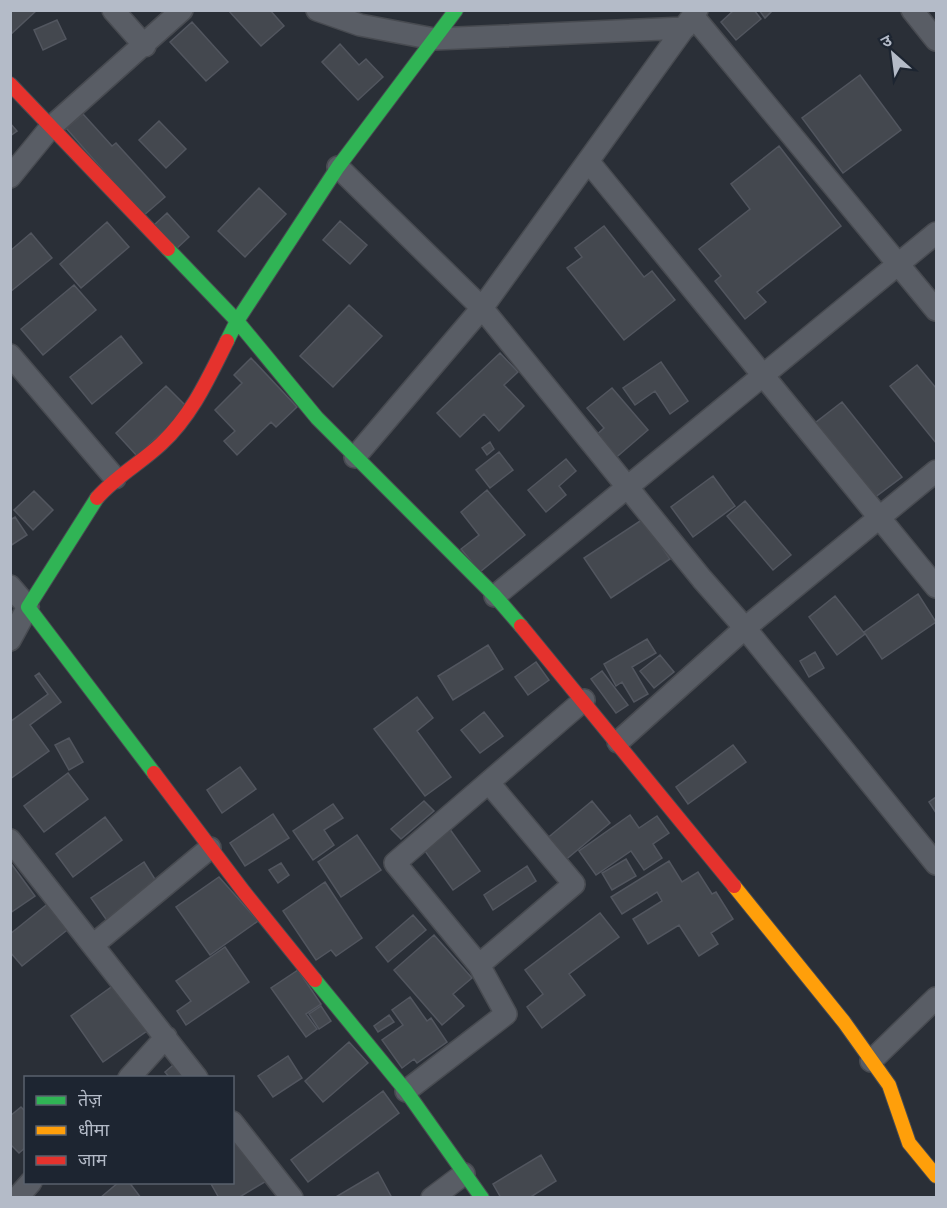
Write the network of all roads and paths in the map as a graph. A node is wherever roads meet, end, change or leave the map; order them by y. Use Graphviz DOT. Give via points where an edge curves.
graph roads {
  1 [pos="113,10"];
  2 [pos="183,10"];
  3 [pos="317,10"];
  4 [pos="456,10"];
  5 [pos="912,10"];
  6 [pos="691,18"];
  7 [pos="434,39"];
  8 [pos="936,40"];
  9 [pos="145,46"];
  10 [pos="10,84"];
  11 [pos="50,128"];
  12 [pos="588,161"];
  13 [pos="338,167"];
  14 [pos="10,177"];
  15 [pos="936,233"];
  16 [pos="900,263"];
  17 [pos="482,308"];
  18 [pos="936,310"];
  19 [pos="237,321"];
  20 [pos="10,355"];
  21 [pos="764,374"];
  22 [pos="355,457"];
  23 [pos="936,471"];
  24 [pos="115,478"];
  25 [pos="627,486"];
  26 [pos="880,517"];
  27 [pos="10,586"];
  28 [pos="936,587"];
  29 [pos="495,596"];
  30 [pos="28,607"];
  31 [pos="745,628"];
  32 [pos="10,640"];
  33 [pos="584,700"];
  34 [pos="618,742"];
  35 [pos="489,783"];
  36 [pos="10,840"];
  37 [pos="210,848"];
  38 [pos="936,864"];
  39 [pos="93,945"];
  40 [pos="479,965"];
  41 [pos="936,998"];
  42 [pos="166,1037"];
  43 [pos="871,1061"];
  44 [pos="130,1076"];
  45 [pos="196,1076"];
  46 [pos="406,1091"];
  47 [pos="234,1124"];
  48 [pos="464,1174"];
  49 [pos="936,1176"];
  50 [pos="29,1184"];
  51 [pos="17,1197"];
  52 [pos="292,1197"];
  53 [pos="432,1197"];
  54 [pos="482,1197"];
  1 -- 9 [label="street"];
  2 -- 9 [label="street"];
  3 -- 7 [label="street" via="360,25"];
  4 -- 7 [label="street"];
  5 -- 8 [label="street"];
  6 -- 7 [label="street"];
  6 -- 12 [label="street"];
  6 -- 16 [label="street"];
  7 -- 13 [label="street"];
  9 -- 11 [label="street"];
  10 -- 11 [label="street"];
  11 -- 14 [label="street"];
  11 -- 19 [label="street"];
  12 -- 17 [label="street"];
  12 -- 21 [label="street"];
  13 -- 17 [label="street"];
  13 -- 19 [label="street"];
  15 -- 16 [label="street"];
  16 -- 18 [label="street"];
  16 -- 21 [label="street"];
  17 -- 22 [label="street"];
  17 -- 25 [label="street"];
  19 -- 22 [label="street" via="317,418"];
  19 -- 24 [label="street" via="210,379 178,427"];
  20 -- 24 [label="street"];
  21 -- 25 [label="street"];
  21 -- 26 [label="street"];
  22 -- 29 [label="street"];
  23 -- 26 [label="street"];
  24 -- 30 [label="street" via="90,505"];
  25 -- 29 [label="street"];
  25 -- 31 [label="street"];
  26 -- 28 [label="street"];
  26 -- 31 [label="street"];
  27 -- 30 [label="street"];
  29 -- 33 [label="street"];
  30 -- 32 [label="street"];
  30 -- 37 [label="street"];
  31 -- 34 [label="street"];
  31 -- 38 [label="street"];
  33 -- 34 [label="street"];
  33 -- 35 [label="street"];
  34 -- 43 [label="street" via="844,1022"];
  35 -- 40 [label="street" via="395,863"];
  35 -- 40 [label="street" via="574,884"];
  36 -- 39 [label="street"];
  37 -- 39 [label="street"];
  37 -- 46 [label="street"];
  39 -- 42 [label="street"];
  40 -- 46 [label="street" via="507,1014"];
  41 -- 43 [label="street"];
  42 -- 44 [label="street"];
  42 -- 45 [label="street"];
  43 -- 49 [label="street" via="889,1085 909,1143"];
  46 -- 48 [label="street"];
  47 -- 52 [label="street"];
  48 -- 53 [label="street"];
  48 -- 54 [label="street"];
  50 -- 51 [label="street"];
}
